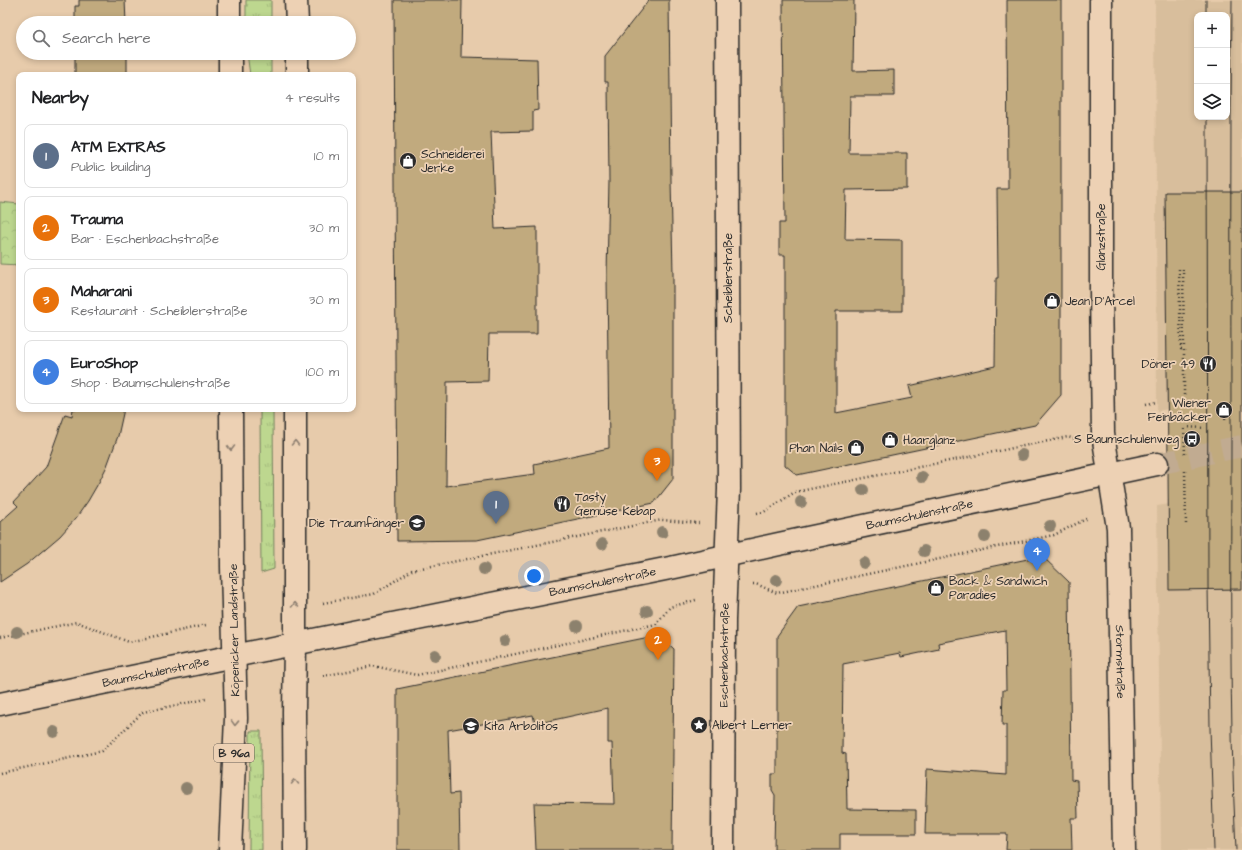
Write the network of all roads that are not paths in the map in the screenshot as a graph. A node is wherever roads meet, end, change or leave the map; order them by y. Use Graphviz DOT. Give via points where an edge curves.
graph roads {
  1 [pos="229,0"];
  2 [pos="296,0"];
  3 [pos="727,0"];
  4 [pos="1101,0"];
  5 [pos="229,16"];
  6 [pos="296,16"];
  7 [pos="230,60"];
  8 [pos="297,60"];
  9 [pos="230,72"];
  10 [pos="297,72"];
  11 [pos="231,412"];
  12 [pos="295,412"];
  13 [pos="1157,464"];
  14 [pos="1109,473"];
  15 [pos="726,556"];
  16 [pos="295,644"];
  17 [pos="234,656"];
  18 [pos="0,704"];
  19 [pos="230,850"];
  20 [pos="295,850"];
  21 [pos="723,850"];
  22 [pos="1124,850"];
  1 -- 5 [label="main road"];
  2 -- 6 [label="main road"];
  3 -- 15 [label="main road, Scheiblerstraße" via="729,489"];
  4 -- 14 [label="main road, Glanzstraße" via="1103,434"];
  7 -- 9 [label="main road"];
  8 -- 10 [label="main road"];
  11 -- 17 [label="main road, Köpenicker Landstraße / B 96a, one-way"];
  16 -- 12 [label="main road, one-way"];
  13 -- 14 [label="main road, Baumschulenstraße"];
  14 -- 15 [label="main road, Baumschulenstraße"];
  14 -- 22 [label="main road, Stormstraße" via="1118,528"];
  15 -- 16 [label="main road, Baumschulenstraße"];
  15 -- 21 [label="main road, Eschenbachstraße"];
  16 -- 17 [label="main road, Baumschulenstraße"];
  20 -- 16 [label="main road, one-way"];
  17 -- 18 [label="main road, Baumschulenstraße"];
  17 -- 19 [label="main road, Köpenicker Landstraße / B 96a, one-way" via="236,718"];
}
